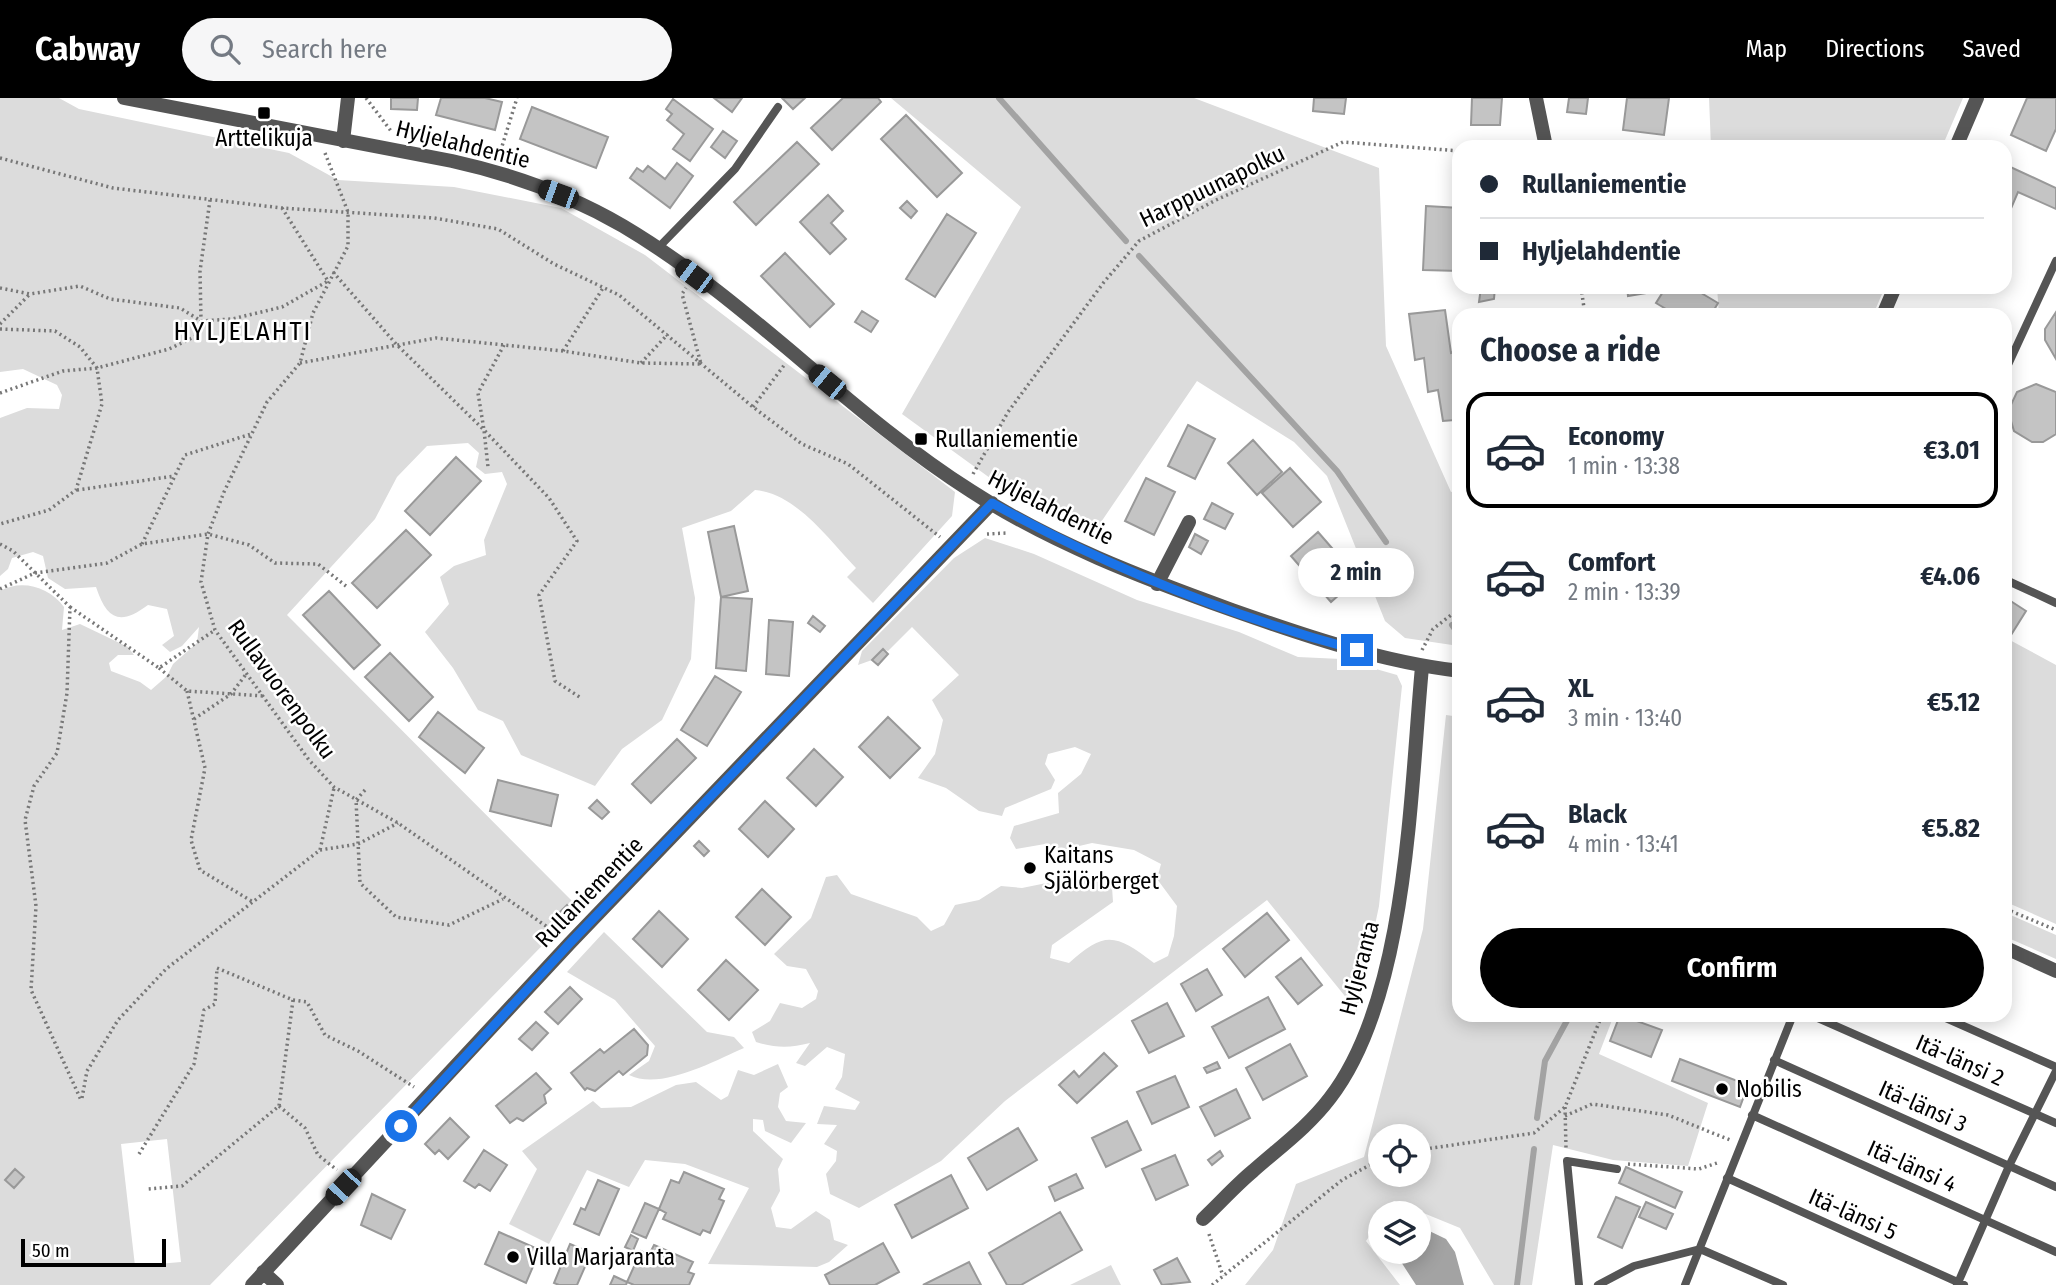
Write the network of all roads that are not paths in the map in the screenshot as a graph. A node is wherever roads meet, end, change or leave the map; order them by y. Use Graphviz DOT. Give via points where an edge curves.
graph roads {
  1 [pos="124,98"];
  2 [pos="348,98"];
  3 [pos="1536,98"];
  4 [pos="1977,98"];
  5 [pos="142,100"];
  6 [pos="778,107"];
  7 [pos="1545,140"];
  8 [pos="1959,140"];
  9 [pos="343,141"];
  10 [pos="657,249"];
  11 [pos="2056,261"];
  12 [pos="2012,356"];
  13 [pos="992,503"];
  14 [pos="1189,522"];
  15 [pos="2012,583"];
  16 [pos="1157,584"];
  17 [pos="2056,603"];
  18 [pos="1416,666"];
  19 [pos="1452,670"];
  20 [pos="2012,951"];
  21 [pos="2056,971"];
  22 [pos="1790,1022"];
  23 [pos="1827,1022"];
  24 [pos="1954,1022"];
  25 [pos="1774,1060"];
  26 [pos="2056,1069"];
  27 [pos="2034,1113"];
  28 [pos="1752,1115"];
  29 [pos="2056,1123"];
  30 [pos="2009,1166"];
  31 [pos="1617,1169"];
  32 [pos="1727,1178"];
  33 [pos="2056,1187"];
  34 [pos="1203,1219"];
  35 [pos="1986,1221"];
  36 [pos="1700,1249"];
  37 [pos="2056,1252"];
  38 [pos="263,1272"];
  39 [pos="1959,1284"];
  40 [pos="252,1285"];
  41 [pos="276,1285"];
  42 [pos="1579,1285"];
  43 [pos="1598,1285"];
  44 [pos="1685,1285"];
  45 [pos="1783,1285"];
  1 -- 5 [label="street, Hyljelahdentie"];
  2 -- 9 [label="street"];
  3 -- 7 [label="street"];
  4 -- 8 [label="street"];
  5 -- 9 [label="street, Hyljelahdentie"];
  6 -- 10 [label="lane" via="735,169"];
  9 -- 10 [label="street, Hyljelahdentie" via="490,169 590,208"];
  10 -- 13 [label="street, Hyljelahdentie" via="961,484"];
  11 -- 12 [label="lane"];
  13 -- 16 [label="street, Hyljelahdentie"];
  13 -- 38 [label="street, Rullaniementie" via="570,943"];
  14 -- 16 [label="street"];
  15 -- 17 [label="lane"];
  16 -- 18 [label="street, Hyljelahdentie" via="1303,635"];
  18 -- 19 [label="street, Hyljelahdentie"];
  18 -- 34 [label="street, Hyljeranta" via="1398,914 1380,990 1357,1056 1296,1136"];
  20 -- 21 [label="street"];
  22 -- 25 [label="lane"];
  23 -- 27 [label="lane, Itä-länsi 2"];
  24 -- 26 [label="lane"];
  25 -- 28 [label="lane"];
  25 -- 30 [label="lane, Itä-länsi 3"];
  26 -- 27 [label="lane"];
  27 -- 29 [label="lane, Itä-länsi 2"];
  27 -- 30 [label="lane"];
  28 -- 32 [label="lane"];
  28 -- 35 [label="lane, Itä-länsi 4"];
  30 -- 33 [label="lane, Itä-länsi 3"];
  30 -- 35 [label="lane"];
  31 -- 42 [label="lane" via="1567,1161"];
  32 -- 36 [label="lane"];
  32 -- 39 [label="lane, Itä-länsi 5"];
  35 -- 37 [label="lane, Itä-länsi 4"];
  35 -- 39 [label="lane"];
  36 -- 43 [label="lane" via="1634,1266"];
  36 -- 44 [label="lane"];
  36 -- 45 [label="lane"];
  38 -- 40 [label="street, Rullaniementie"];
  38 -- 41 [label="street"];
}
